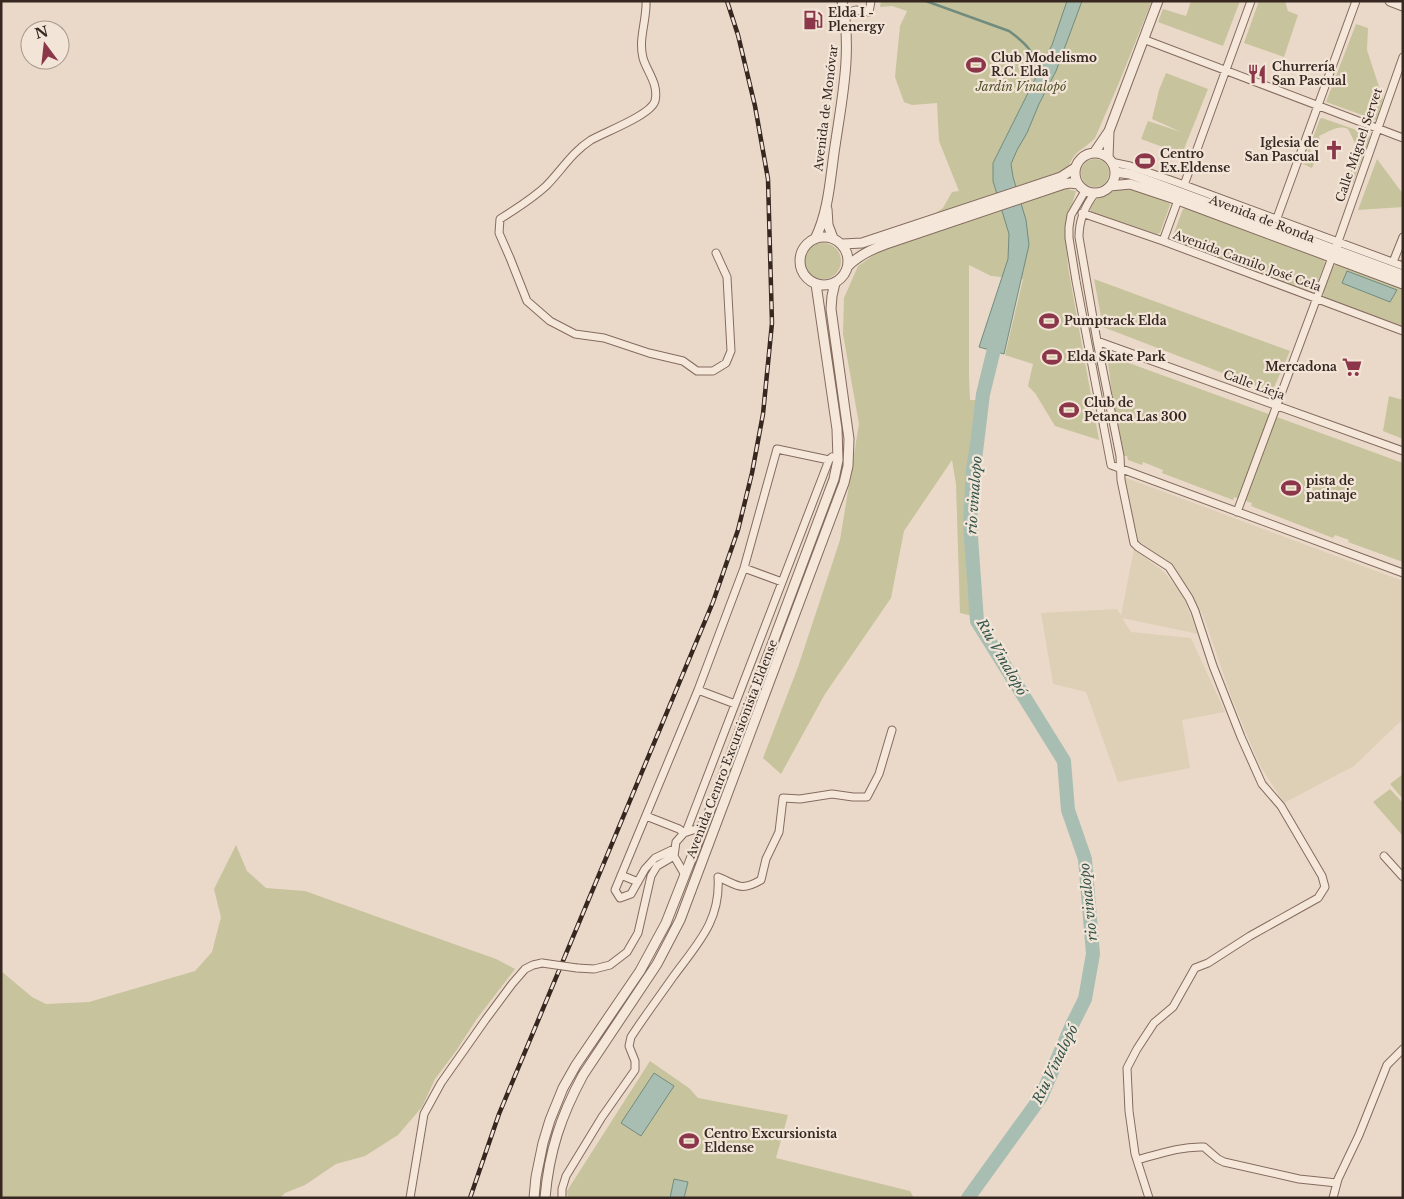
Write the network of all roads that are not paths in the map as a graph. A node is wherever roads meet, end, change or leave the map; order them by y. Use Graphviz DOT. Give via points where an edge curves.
graph roads {
  1 [pos="646,1"];
  2 [pos="842,1"];
  3 [pos="871,1"];
  4 [pos="1158,1"];
  5 [pos="1251,1"];
  6 [pos="1356,1"];
  7 [pos="1390,1"];
  8 [pos="1403,6"];
  9 [pos="844,13"];
  10 [pos="1143,39"];
  11 [pos="1403,56"];
  12 [pos="1225,72"];
  13 [pos="1318,106"];
  14 [pos="1377,129"];
  15 [pos="1109,131"];
  16 [pos="1403,138"];
  17 [pos="1094,153"];
  18 [pos="1110,160"];
  19 [pos="1075,168"];
  20 [pos="1115,172"];
  21 [pos="1062,180"];
  22 [pos="1078,184"];
  23 [pos="1184,185"];
  24 [pos="1110,186"];
  25 [pos="1085,191"];
  26 [pos="1095,193"];
  27 [pos="1178,200"];
  28 [pos="826,206"];
  29 [pos="1082,213"];
  30 [pos="1277,218"];
  31 [pos="947,220"];
  32 [pos="1403,237"];
  33 [pos="815,238"];
  34 [pos="833,238"];
  35 [pos="1163,241"];
  36 [pos="842,244"];
  37 [pos="1334,250"];
  38 [pos="716,253"];
  39 [pos="1393,262"];
  40 [pos="848,266"];
  41 [pos="1403,266"];
  42 [pos="1403,274"];
  43 [pos="835,283"];
  44 [pos="816,284"];
  45 [pos="1403,284"];
  46 [pos="1316,298"];
  47 [pos="1403,331"];
  48 [pos="1097,341"];
  49 [pos="1276,406"];
  50 [pos="1403,451"];
  51 [pos="838,453"];
  52 [pos="829,460"];
  53 [pos="1121,468"];
  54 [pos="1237,512"];
  55 [pos="744,568"];
  56 [pos="1403,573"];
  57 [pos="782,582"];
  58 [pos="698,690"];
  59 [pos="735,704"];
  60 [pos="892,730"];
  61 [pos="646,816"];
  62 [pos="706,821"];
  63 [pos="685,833"];
  64 [pos="674,853"];
  65 [pos="1384,856"];
  66 [pos="621,875"];
  67 [pos="685,875"];
  68 [pos="1403,877"];
  69 [pos="638,882"];
  70 [pos="1403,1048"];
  71 [pos="1137,1160"];
  72 [pos="1337,1183"];
  73 [pos="410,1198"];
  74 [pos="534,1198"];
  75 [pos="545,1198"];
  76 [pos="562,1198"];
  77 [pos="1149,1198"];
  78 [pos="1332,1198"];
  1 -- 38 [label="street" via="641,37 643,57 656,89 655,102 637,118 582,146 546,185 500,219 499,233 527,301 550,321 574,334 604,338 683,361 697,371 713,371 726,363 731,351 727,277"];
  2 -- 9 [label="street, Avenida de Monóvar"];
  3 -- 9 [label="street" via="869,12 856,10"];
  4 -- 10 [label="street"];
  5 -- 12 [label="street"];
  6 -- 13 [label="street"];
  7 -- 8 [label="street"];
  9 -- 28 [label="street, Avenida de Monóvar" via="848,47"];
  10 -- 12 [label="street"];
  10 -- 15 [label="street"];
  11 -- 14 [label="street, Calle Miguel Servet"];
  12 -- 13 [label="street"];
  12 -- 23 [label="street"];
  13 -- 14 [label="street"];
  13 -- 30 [label="street"];
  14 -- 16 [label="street"];
  14 -- 37 [label="street, Calle Miguel Servet"];
  15 -- 17 [label="street"];
  15 -- 18 [label="street"];
  17 -- 18 [label="street"];
  17 -- 19 [label="street" via="1084,156"];
  18 -- 20 [label="street"];
  18 -- 23 [label="street, Avenida de Ronda"];
  19 -- 21 [label="street"];
  19 -- 22 [label="street"];
  20 -- 24 [label="street"];
  20 -- 37 [label="street, Avenida de Ronda" via="1130,174"];
  21 -- 22 [label="street"];
  21 -- 31 [label="street"];
  22 -- 25 [label="street"];
  23 -- 30 [label="street, Avenida de Ronda"];
  24 -- 26 [label="street"];
  24 -- 27 [label="street, Avenida de Ronda" via="1130,184"];
  25 -- 26 [label="street"];
  25 -- 53 [label="street" via="1071,215 1070,238 1111,465"];
  26 -- 29 [label="street"];
  27 -- 35 [label="street"];
  27 -- 37 [label="street, Avenida de Ronda"];
  28 -- 33 [label="street, Avenida de Monóvar"];
  28 -- 34 [label="street, Avenida de Monóvar"];
  29 -- 35 [label="street, Avenida Camilo José Cela"];
  29 -- 48 [label="street" via="1079,237"];
  30 -- 37 [label="street, Avenida de Ronda"];
  31 -- 36 [label="street" via="862,243"];
  31 -- 40 [label="street" via="875,248"];
  32 -- 39 [label="street"];
  33 -- 34 [label="street"];
  33 -- 44 [label="street" via="804,248 800,262 804,276"];
  34 -- 36 [label="street"];
  35 -- 46 [label="street, Avenida Camilo José Cela"];
  36 -- 40 [label="street" via="848,255"];
  37 -- 39 [label="street, Avenida de Ronda"];
  37 -- 42 [label="street, Avenida de Ronda"];
  37 -- 45 [label="street, Avenida de Ronda"];
  37 -- 46 [label="street, Calle Miguel Servet"];
  39 -- 41 [label="street, Avenida de Ronda"];
  40 -- 43 [label="street"];
  43 -- 44 [label="street"];
  43 -- 75 [label="street, Avenida Centro Excursionista Eldense" via="831,309 849,439 844,483 680,920 657,964 575,1090 558,1129"];
  44 -- 51 [label="street, Avenida Centro Excursionista Eldense"];
  46 -- 47 [label="street, Avenida Camilo José Cela"];
  46 -- 49 [label="street, Calle Miguel Servet"];
  48 -- 49 [label="street, Calle Lieja"];
  48 -- 53 [label="street"];
  49 -- 50 [label="street, Calle Lieja"];
  49 -- 54 [label="street, Calle Miguel Servet"];
  51 -- 52 [label="street"];
  51 -- 62 [label="street, Avenida Centro Excursionista Eldense" via="831,488"];
  52 -- 55 [label="street" via="777,449"];
  52 -- 57 [label="street"];
  53 -- 54 [label="street"];
  53 -- 71 [label="street" via="1134,543 1169,568 1189,598 1213,666 1262,784 1282,806 1322,876 1325,887 1318,898 1195,968 1173,1007 1154,1023 1126,1068"];
  54 -- 56 [label="street"];
  55 -- 57 [label="street"];
  55 -- 58 [label="street"];
  57 -- 59 [label="street"];
  58 -- 59 [label="street"];
  58 -- 61 [label="street"];
  59 -- 63 [label="street"];
  60 -- 76 [label="street" via="879,774 867,797 832,794 783,798 779,832 766,859 761,880 751,886 737,887 718,877 717,901 703,938 631,1037 629,1046 635,1070 566,1176"];
  61 -- 63 [label="street"];
  61 -- 66 [label="street"];
  62 -- 63 [label="street"];
  62 -- 67 [label="street, Avenida Centro Excursionista Eldense"];
  63 -- 64 [label="street" via="676,842"];
  64 -- 67 [label="street"];
  64 -- 69 [label="street" via="654,858"];
  64 -- 73 [label="street, bridge" via="657,866 651,876 638,933 627,952 610,964 594,969 542,963 534,965 525,969 512,984 441,1083 424,1114"];
  65 -- 68 [label="street"];
  66 -- 69 [label="street"];
  66 -- 69 [label="street" via="615,890 620,898 631,894"];
  67 -- 74 [label="street, Avenida Centro Excursionista Eldense" via="650,955 563,1088 543,1143"];
  70 -- 72 [label="street" via="1388,1066"];
  71 -- 72 [label="street" via="1180,1149 1204,1147 1224,1162 1299,1180"];
  71 -- 77 [label="street"];
  72 -- 78 [label="street"];
}
